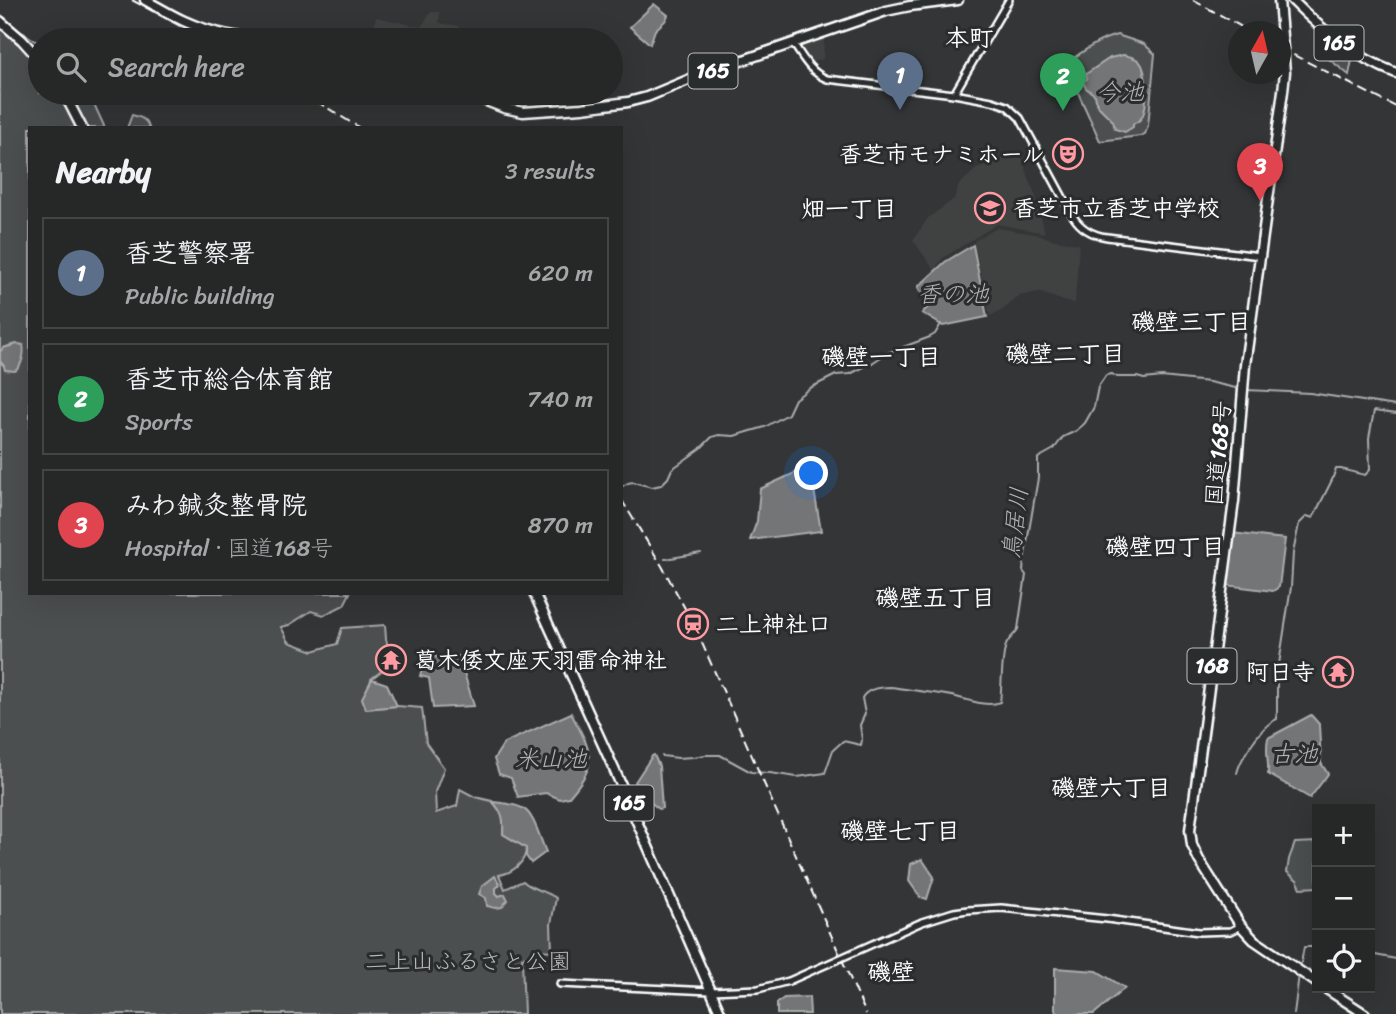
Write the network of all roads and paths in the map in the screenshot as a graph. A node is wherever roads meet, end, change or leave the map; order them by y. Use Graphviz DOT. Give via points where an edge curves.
graph roads {
  1 [pos="145,0"];
  2 [pos="958,0"];
  3 [pos="1010,0"];
  4 [pos="1279,0"];
  5 [pos="1295,3"];
  6 [pos="1281,16"];
  7 [pos="0,20"];
  8 [pos="202,28"];
  9 [pos="793,43"];
  10 [pos="28,47"];
  11 [pos="1396,73"];
  12 [pos="954,94"];
  13 [pos="623,103"];
  14 [pos="70,105"];
  15 [pos="496,105"];
  16 [pos="615,105"];
  17 [pos="81,126"];
  18 [pos="1260,256"];
  19 [pos="535,595"];
  20 [pos="1241,926"];
  21 [pos="1312,980"];
  22 [pos="560,984"];
  23 [pos="711,991"];
  24 [pos="1333,993"];
  25 [pos="721,1014"];
  26 [pos="1366,1014"];
  1 -- 8 [label="highway"];
  2 -- 9 [label="highway, 165" via="886,11"];
  3 -- 12 [label="street"];
  4 -- 6 [label="highway, 国道168号 / 168"];
  5 -- 6 [label="highway"];
  5 -- 11 [label="highway, 165" via="1336,41"];
  6 -- 18 [label="highway, 国道168号 / 168" via="1284,80"];
  7 -- 10 [label="highway"];
  9 -- 12 [label="street" via="808,67 827,79"];
  9 -- 13 [label="highway, 165"];
  12 -- 18 [label="street" via="1000,103 1020,118 1073,216 1090,233"];
  14 -- 17 [label="highway"];
  15 -- 16 [label="highway, 165" via="523,112"];
  18 -- 20 [label="highway, 国道168号 / 168" via="1234,501 1190,830 1195,852"];
  19 -- 23 [label="highway, 165"];
  20 -- 21 [label="highway, 国道168号 / 168"];
  20 -- 23 [label="street, bridge" via="1199,932 1001,908 961,911 922,922 789,981 758,989"];
  22 -- 23 [label="street"];
  23 -- 25 [label="highway, 165"];
  24 -- 26 [label="highway"];
}
